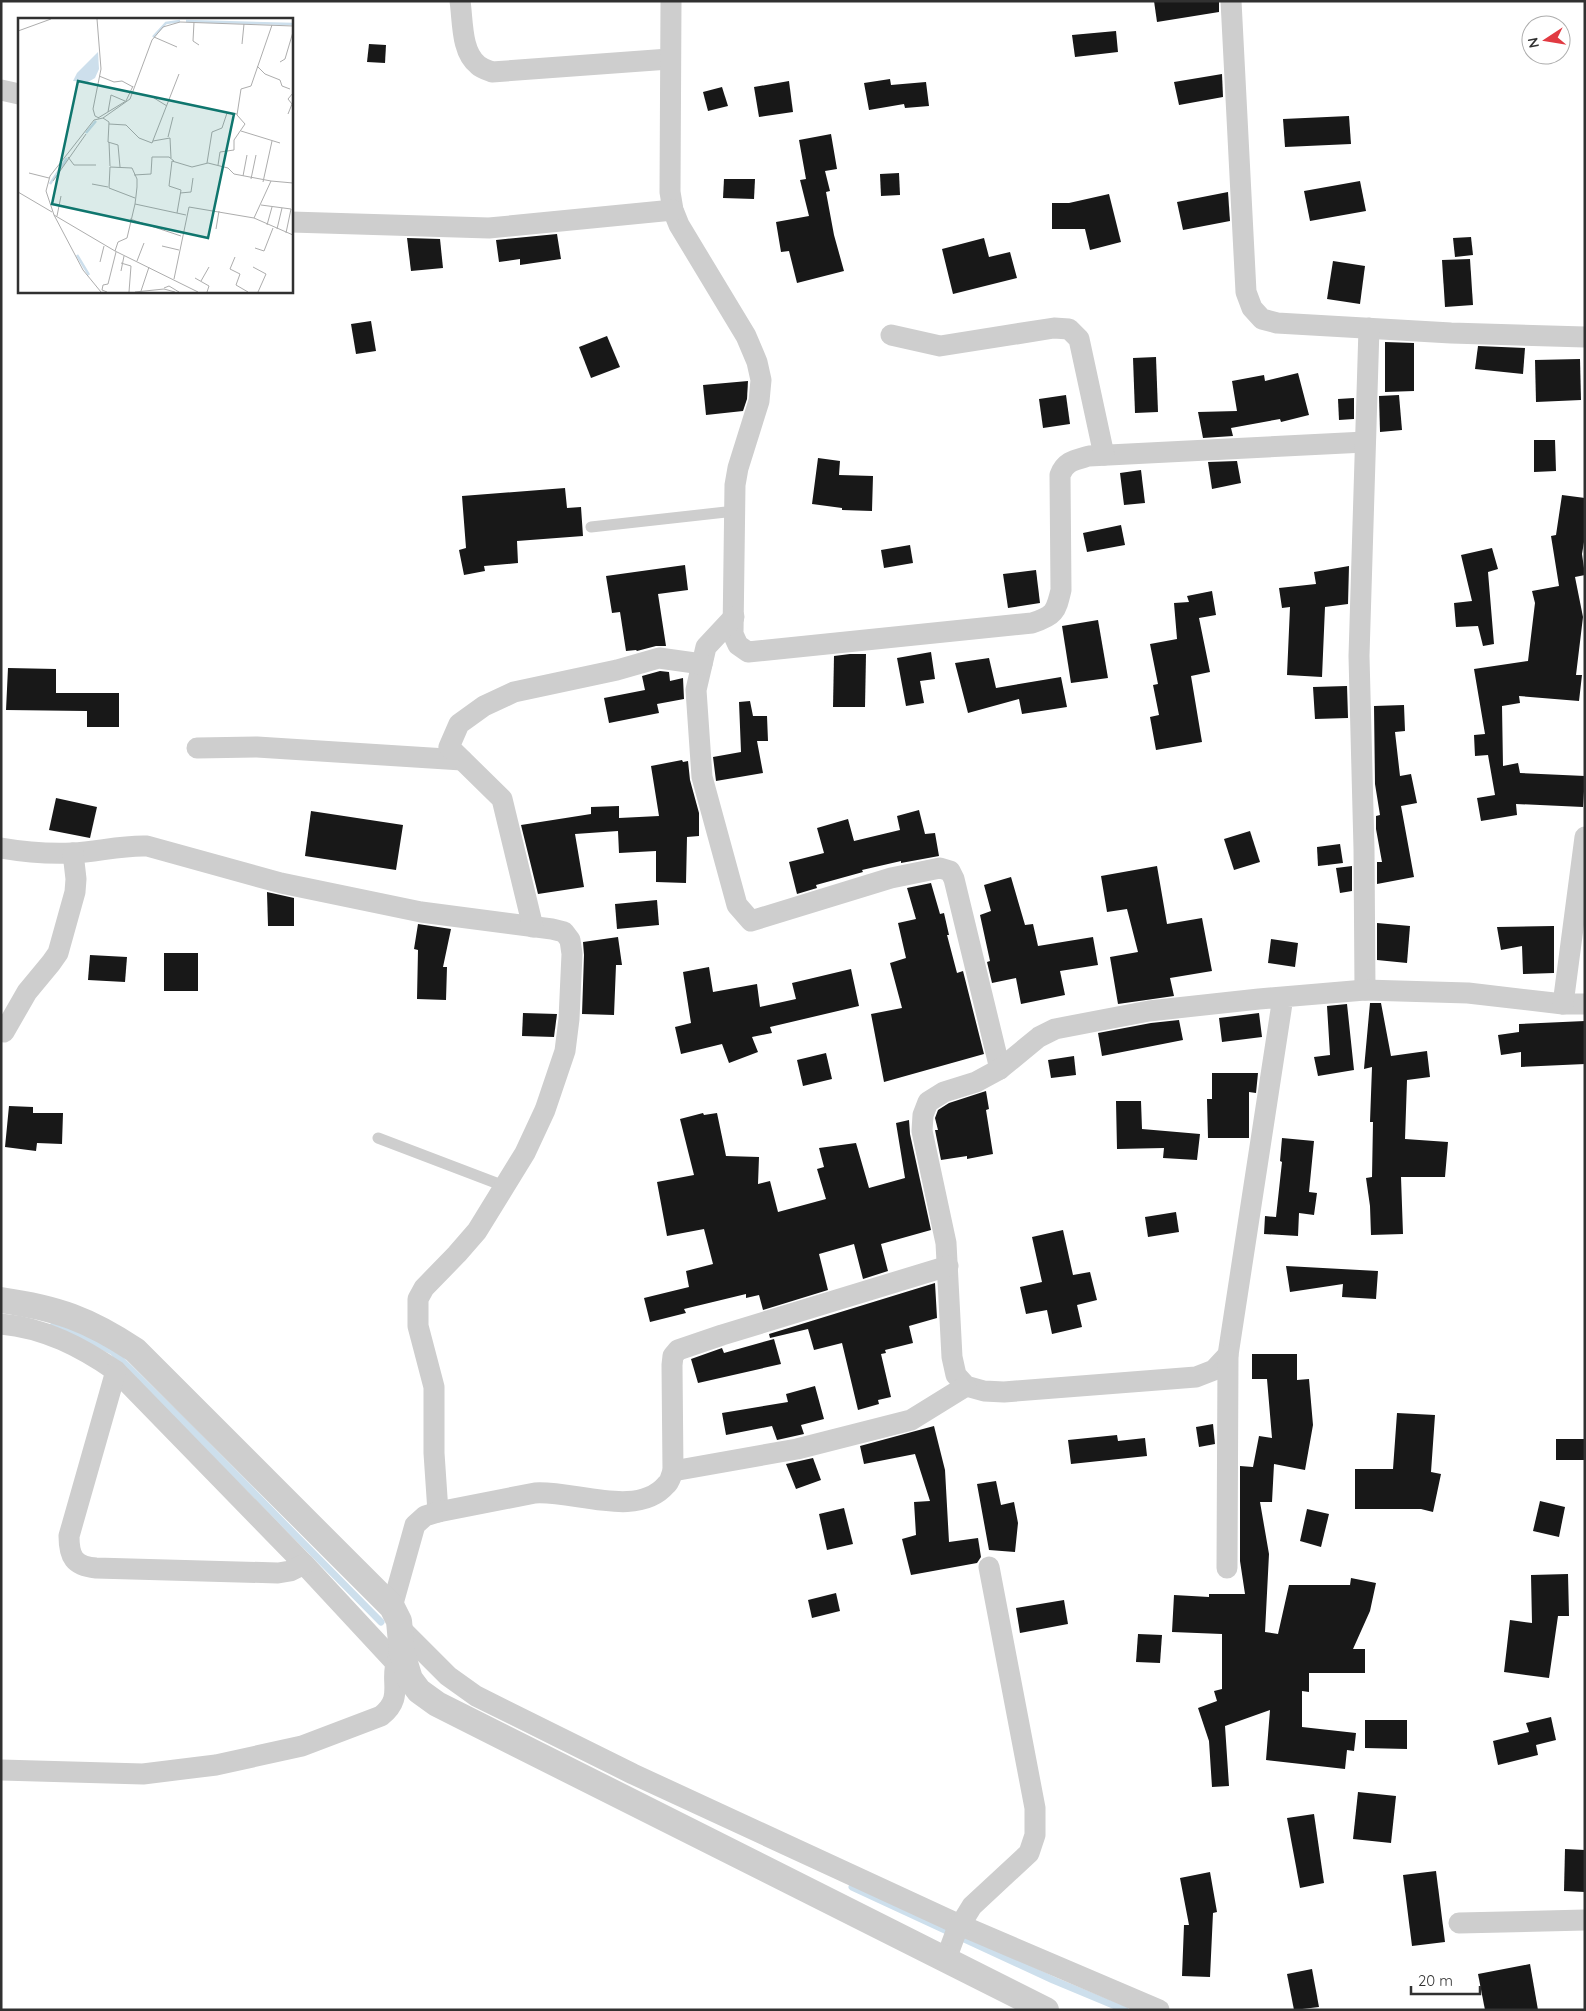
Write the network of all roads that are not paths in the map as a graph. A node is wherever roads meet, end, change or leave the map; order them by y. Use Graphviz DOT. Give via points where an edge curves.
graph roads {
  1 [pos="460,1"];
  2 [pos="671,1"];
  3 [pos="1231,1"];
  4 [pos="669,59"];
  5 [pos="1,90"];
  6 [pos="18,94"];
  7 [pos="673,210"];
  8 [pos="292,222"];
  9 [pos="1369,328"];
  10 [pos="891,335"];
  11 [pos="1585,337"];
  12 [pos="1364,442"];
  13 [pos="1104,456"];
  14 [pos="735,511"];
  15 [pos="591,527"];
  16 [pos="734,617"];
  17 [pos="702,664"];
  18 [pos="197,748"];
  19 [pos="462,760"];
  20 [pos="1585,836"];
  21 [pos="1,848"];
  22 [pos="73,853"];
  23 [pos="533,927"];
  24 [pos="1365,990"];
  25 [pos="1283,997"];
  26 [pos="1563,1004"];
  27 [pos="1585,1004"];
  28 [pos="4,1032"];
  29 [pos="1000,1069"];
  30 [pos="378,1138"];
  31 [pos="504,1186"];
  32 [pos="948,1266"];
  33 [pos="1,1300"];
  34 [pos="1,1324"];
  35 [pos="1228,1355"];
  36 [pos="116,1371"];
  37 [pos="966,1386"];
  38 [pos="673,1471"];
  39 [pos="438,1512"];
  40 [pos="304,1564"];
  41 [pos="989,1567"];
  42 [pos="1228,1568"];
  43 [pos="397,1638"];
  44 [pos="1,1770"];
  45 [pos="1585,1920"];
  46 [pos="1459,1923"];
  47 [pos="954,1940"];
  48 [pos="1046,2010"];
  49 [pos="1159,2010"];
  1 -- 4 [label="street" via="469,56 478,66 492,72"];
  2 -- 4 [label="street"];
  3 -- 9 [label="street" via="1246,292 1252,308 1262,318 1277,323"];
  4 -- 7 [label="street" via="670,192"];
  5 -- 6 [label="street"];
  7 -- 8 [label="street" via="489,228"];
  7 -- 14 [label="street" via="746,336 761,380 759,401 738,468"];
  9 -- 11 [label="street"];
  9 -- 12 [label="street"];
  10 -- 13 [label="street" via="940,346 1054,328 1069,329 1079,339"];
  12 -- 13 [label="street"];
  12 -- 24 [label="street" via="1359,656"];
  13 -- 16 [label="street" via="1071,460 1060,475 1061,590 1057,608 1048,618 1032,623 748,652 738,646"];
  14 -- 15 [label="lane"];
  14 -- 16 [label="street"];
  16 -- 17 [label="street" via="706,646"];
  17 -- 19 [label="street" via="659,658 514,692 484,706 460,724 449,747"];
  17 -- 29 [label="street" via="696,690 702,777 737,905 750,921 891,878 940,868 950,871"];
  18 -- 19 [label="street" via="257,747"];
  19 -- 23 [label="street" via="502,799"];
  20 -- 26 [label="street"];
  21 -- 22 [label="street" via="22,852"];
  22 -- 23 [label="street" via="147,846 281,883 421,912"];
  22 -- 28 [label="street" via="75,892 58,953 27,992"];
  23 -- 31 [label="street" via="564,932 570,940 569,1019 565,1051 545,1110 525,1153"];
  24 -- 25 [label="street"];
  24 -- 26 [label="street" via="1468,993"];
  25 -- 29 [label="street" via="1149,1011 1055,1029 1038,1037"];
  25 -- 35 [label="street"];
  26 -- 27 [label="street"];
  29 -- 32 [label="street" via="976,1082 944,1092 928,1102 923,1115 922,1132"];
  30 -- 31 [label="lane"];
  31 -- 39 [label="street" via="477,1231 424,1288 418,1299 418,1326 434,1387"];
  32 -- 37 [label="street" via="952,1357 956,1375"];
  32 -- 38 [label="street" via="678,1350 672,1365"];
  33 -- 43 [label="street" via="37,1305 79,1318 136,1350"];
  34 -- 36 [label="street" via="35,1330 68,1342 88,1351"];
  35 -- 37 [label="street" via="1214,1370 1196,1377 1004,1392"];
  35 -- 42 [label="street"];
  36 -- 40 [label="street"];
  36 -- 40 [label="street" via="69,1536 73,1558 82,1567 278,1573"];
  37 -- 38 [label="street" via="911,1420 797,1449"];
  38 -- 39 [label="street" via="668,1484 655,1495 641,1500 601,1500 548,1492"];
  39 -- 43 [label="street" via="425,1516 415,1526"];
  40 -- 43 [label="street"];
  41 -- 47 [label="street" via="1035,1808 1035,1835 1029,1853 972,1906"];
  43 -- 44 [label="street" via="394,1703 389,1710 302,1746 216,1765 143,1774"];
  43 -- 47 [label="street" via="476,1696"];
  43 -- 47 [label="street" via="410,1679 419,1691 437,1704"];
  45 -- 46 [label="street"];
  47 -- 48 [label="street"];
  47 -- 49 [label="street"];
}
